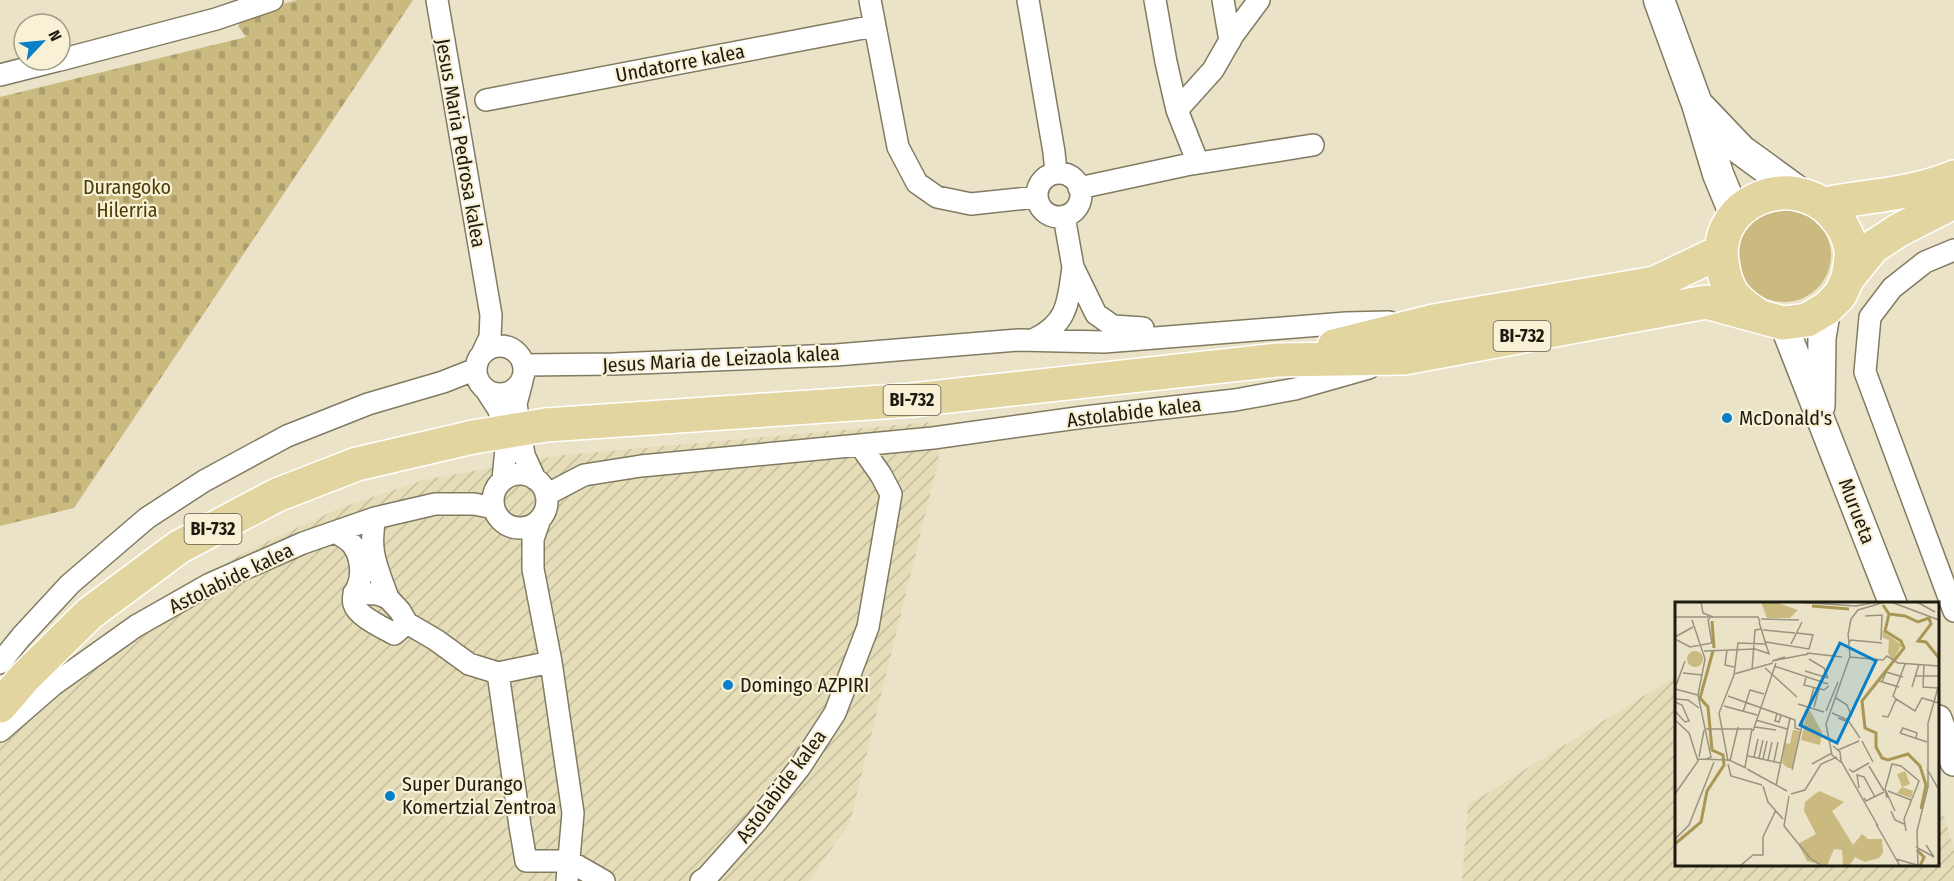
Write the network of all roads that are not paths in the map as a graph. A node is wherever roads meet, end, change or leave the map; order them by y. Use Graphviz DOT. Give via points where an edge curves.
graph roads {
  1 [pos="272,0"];
  2 [pos="437,0"];
  3 [pos="870,0"];
  4 [pos="1028,0"];
  5 [pos="1155,0"];
  6 [pos="1222,0"];
  7 [pos="1259,0"];
  8 [pos="1659,0"];
  9 [pos="874,26"];
  10 [pos="1230,41"];
  11 [pos="72,57"];
  12 [pos="486,100"];
  13 [pos="1697,104"];
  14 [pos="1176,110"];
  15 [pos="1313,145"];
  16 [pos="1198,164"];
  17 [pos="1056,173"];
  18 [pos="1954,177"];
  19 [pos="1079,188"];
  20 [pos="1037,197"];
  21 [pos="1812,199"];
  22 [pos="1954,202"];
  23 [pos="1735,215"];
  24 [pos="1064,216"];
  25 [pos="1954,250"];
  26 [pos="1720,252"];
  27 [pos="1073,267"];
  28 [pos="1848,278"];
  29 [pos="486,287"];
  30 [pos="1827,308"];
  31 [pos="1434,321"];
  32 [pos="1773,321"];
  33 [pos="1224,333"];
  34 [pos="1035,339"];
  35 [pos="1404,358"];
  36 [pos="1277,360"];
  37 [pos="479,361"];
  38 [pos="520,365"];
  39 [pos="486,390"];
  40 [pos="1821,419"];
  41 [pos="860,445"];
  42 [pos="503,480"];
  43 [pos="540,487"];
  44 [pos="498,515"];
  45 [pos="375,518"];
  46 [pos="540,519"];
  47 [pos="335,532"];
  48 [pos="533,569"];
  49 [pos="354,593"];
  50 [pos="388,598"];
  51 [pos="1893,602"];
  52 [pos="1954,611"];
  53 [pos="408,623"];
  54 [pos="551,662"];
  55 [pos="0,663"];
  56 [pos="498,673"];
  57 [pos="0,706"];
  58 [pos="1939,722"];
  59 [pos="0,731"];
  60 [pos="1954,762"];
  61 [pos="568,871"];
  62 [pos="604,881"];
  63 [pos="701,881"];
  1 -- 11 [label="street"];
  2 -- 29 [label="street, Jesus Maria Pedrosa kalea"];
  3 -- 9 [label="street"];
  4 -- 17 [label="street"];
  5 -- 14 [label="street"];
  6 -- 10 [label="street"];
  7 -- 10 [label="street"];
  8 -- 13 [label="main road"];
  9 -- 12 [label="street, Undatorre kalea"];
  9 -- 20 [label="street" via="898,147 917,183 937,197 971,204"];
  10 -- 14 [label="street" via="1213,70"];
  13 -- 21 [label="main road" via="1741,150"];
  13 -- 23 [label="main road"];
  14 -- 16 [label="street"];
  15 -- 16 [label="street"];
  16 -- 19 [label="street"];
  17 -- 19 [label="street" via="1071,177"];
  17 -- 20 [label="street" via="1046,177"];
  18 -- 21 [label="main road" via="1896,194"];
  19 -- 24 [label="street" via="1078,206"];
  20 -- 24 [label="street" via="1046,213"];
  21 -- 23 [label="main road" via="1776,192 1753,200"];
  21 -- 28 [label="main road, BI-732" via="1843,225 1851,251"];
  22 -- 28 [label="main road, BI-732" via="1873,247"];
  23 -- 26 [label="main road"];
  24 -- 27 [label="street"];
  25 -- 52 [label="street" via="1924,262 1892,288 1870,317 1864,372"];
  26 -- 31 [label="main road, BI-732" via="1655,283"];
  26 -- 32 [label="main road" via="1724,279 1739,303"];
  27 -- 33 [label="street" via="1096,314 1113,326 1209,327"];
  27 -- 34 [label="street" via="1068,306 1048,333"];
  28 -- 30 [label="main road, BI-732"];
  29 -- 37 [label="street" via="492,324"];
  29 -- 38 [label="street" via="497,326"];
  30 -- 32 [label="main road, BI-732" via="1807,320"];
  30 -- 40 [label="street, Murueta" via="1822,338"];
  31 -- 33 [label="street, Jesus Maria de Leizaola kalea" via="1346,323"];
  31 -- 36 [label="main road, BI-732"];
  32 -- 35 [label="main road, BI-732" via="1706,302"];
  32 -- 40 [label="street, Murueta"];
  33 -- 34 [label="street, Jesus Maria de Leizaola kalea" via="1104,342"];
  34 -- 38 [label="street, Jesus Maria de Leizaola kalea" via="836,355"];
  35 -- 36 [label="main road, BI-732"];
  35 -- 41 [label="street, Astolabide kalea" via="1295,389 1235,400"];
  36 -- 57 [label="main road, BI-732, bridge" via="912,400 546,425 473,436 357,464 277,495 179,547 90,613"];
  37 -- 38 [label="street" via="489,349 504,346"];
  37 -- 39 [label="street" via="477,377"];
  37 -- 55 [label="street" via="443,382 368,404 286,436 204,480 147,518 70,584"];
  38 -- 39 [label="street" via="517,388 502,394"];
  38 -- 43 [label="street" via="516,404 524,455"];
  39 -- 42 [label="street" via="499,410 506,465"];
  40 -- 51 [label="street, Murueta"];
  41 -- 43 [label="street, Astolabide kalea" via="618,470"];
  41 -- 63 [label="street, Astolabide kalea" via="891,494 868,627 835,713 800,767"];
  42 -- 43 [label="street" via="527,475"];
  42 -- 44 [label="street" via="494,493"];
  43 -- 46 [label="street" via="544,512"];
  44 -- 45 [label="street, Astolabide kalea" via="474,504 435,504"];
  44 -- 46 [label="street" via="510,526 526,528"];
  44 -- 48 [label="street"];
  45 -- 47 [label="street, Astolabide kalea"];
  45 -- 50 [label="street" via="371,545"];
  46 -- 48 [label="street" via="533,539"];
  47 -- 49 [label="street" via="357,552 359,584"];
  47 -- 59 [label="street, Astolabide kalea" via="210,584 136,626 52,685"];
  48 -- 54 [label="street"];
  49 -- 50 [label="street"];
  49 -- 53 [label="street" via="354,605 362,614 394,634"];
  50 -- 53 [label="street"];
  53 -- 56 [label="street" via="469,664"];
  54 -- 56 [label="street"];
  54 -- 61 [label="street" via="573,813"];
  56 -- 61 [label="street" via="526,861"];
  58 -- 60 [label="street"];
  61 -- 62 [label="street"];
}
